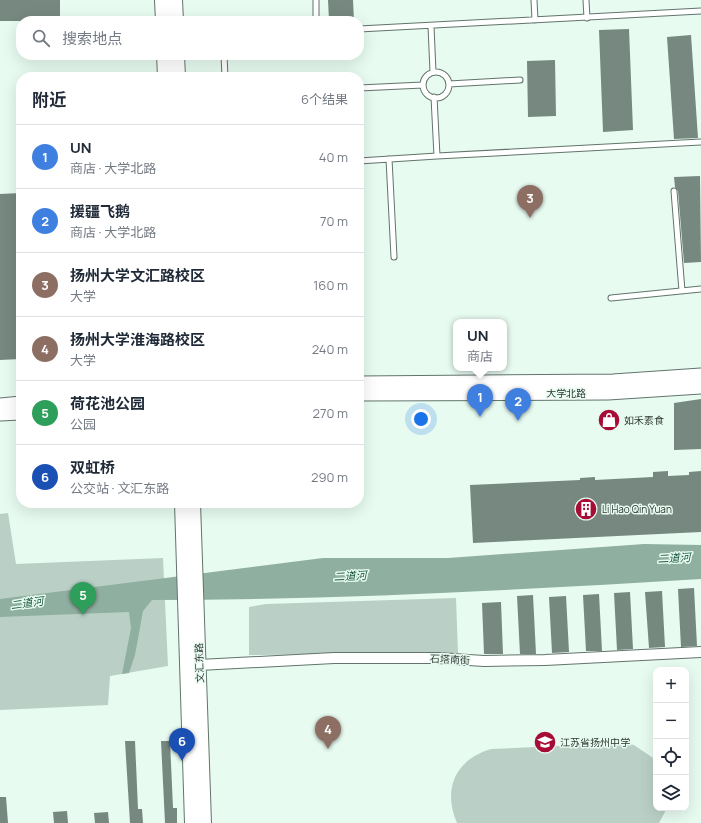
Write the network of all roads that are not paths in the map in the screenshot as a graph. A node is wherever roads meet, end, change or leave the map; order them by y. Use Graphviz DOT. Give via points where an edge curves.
graph roads {
  1 [pos="162,0"];
  2 [pos="175,0"];
  3 [pos="316,0"];
  4 [pos="534,0"];
  5 [pos="586,0"];
  6 [pos="701,11"];
  7 [pos="163,16"];
  8 [pos="176,16"];
  9 [pos="316,16"];
  10 [pos="587,18"];
  11 [pos="535,20"];
  12 [pos="431,26"];
  13 [pos="364,29"];
  14 [pos="164,60"];
  15 [pos="177,60"];
  16 [pos="224,60"];
  17 [pos="165,72"];
  18 [pos="178,72"];
  19 [pos="225,72"];
  20 [pos="433,72"];
  21 [pos="520,80"];
  22 [pos="449,84"];
  23 [pos="423,85"];
  24 [pos="364,88"];
  25 [pos="434,97"];
  26 [pos="701,142"];
  27 [pos="437,156"];
  28 [pos="389,159"];
  29 [pos="364,162"];
  30 [pos="674,191"];
  31 [pos="394,257"];
  32 [pos="701,289"];
  33 [pos="682,291"];
  34 [pos="611,298"];
  35 [pos="701,375"];
  36 [pos="364,383"];
  37 [pos="701,387"];
  38 [pos="364,394"];
  39 [pos="16,403"];
  40 [pos="0,405"];
  41 [pos="16,413"];
  42 [pos="0,414"];
  43 [pos="183,508"];
  44 [pos="193,508"];
  45 [pos="189,563"];
  46 [pos="191,607"];
  47 [pos="701,652"];
  48 [pos="199,665"];
  49 [pos="192,823"];
  50 [pos="204,823"];
  1 -- 7 [label="main road"];
  2 -- 8 [label="main road"];
  3 -- 9 [label="lane"];
  4 -- 11 [label="lane"];
  5 -- 10 [label="lane"];
  6 -- 10 [label="lane"];
  10 -- 11 [label="lane"];
  11 -- 12 [label="lane"];
  12 -- 13 [label="lane"];
  12 -- 20 [label="lane"];
  14 -- 17 [label="main road"];
  15 -- 18 [label="main road"];
  16 -- 19 [label="lane"];
  20 -- 22 [label="lane" via="445,76"];
  20 -- 23 [label="lane" via="426,77"];
  21 -- 22 [label="lane"];
  22 -- 25 [label="lane" via="443,95"];
  23 -- 24 [label="lane"];
  23 -- 25 [label="lane" via="427,93"];
  25 -- 27 [label="lane"];
  26 -- 27 [label="lane"];
  27 -- 28 [label="lane"];
  28 -- 29 [label="lane"];
  28 -- 31 [label="lane"];
  30 -- 33 [label="lane"];
  32 -- 33 [label="lane"];
  33 -- 34 [label="lane"];
  35 -- 36 [label="street, 大学北路" via="613,381"];
  37 -- 38 [label="street, 大学北路" via="608,393"];
  39 -- 40 [label="street"];
  41 -- 42 [label="street"];
  43 -- 45 [label="main road, 文汇东路"];
  44 -- 45 [label="main road, 文汇东路"];
  45 -- 46 [label="main road, 文汇东路"];
  46 -- 48 [label="main road, 文汇东路"];
  46 -- 49 [label="main road, 文汇东路"];
  47 -- 48 [label="street, 石塔南街" via="545,660 334,658"];
  48 -- 50 [label="main road, 文汇东路"];
}
